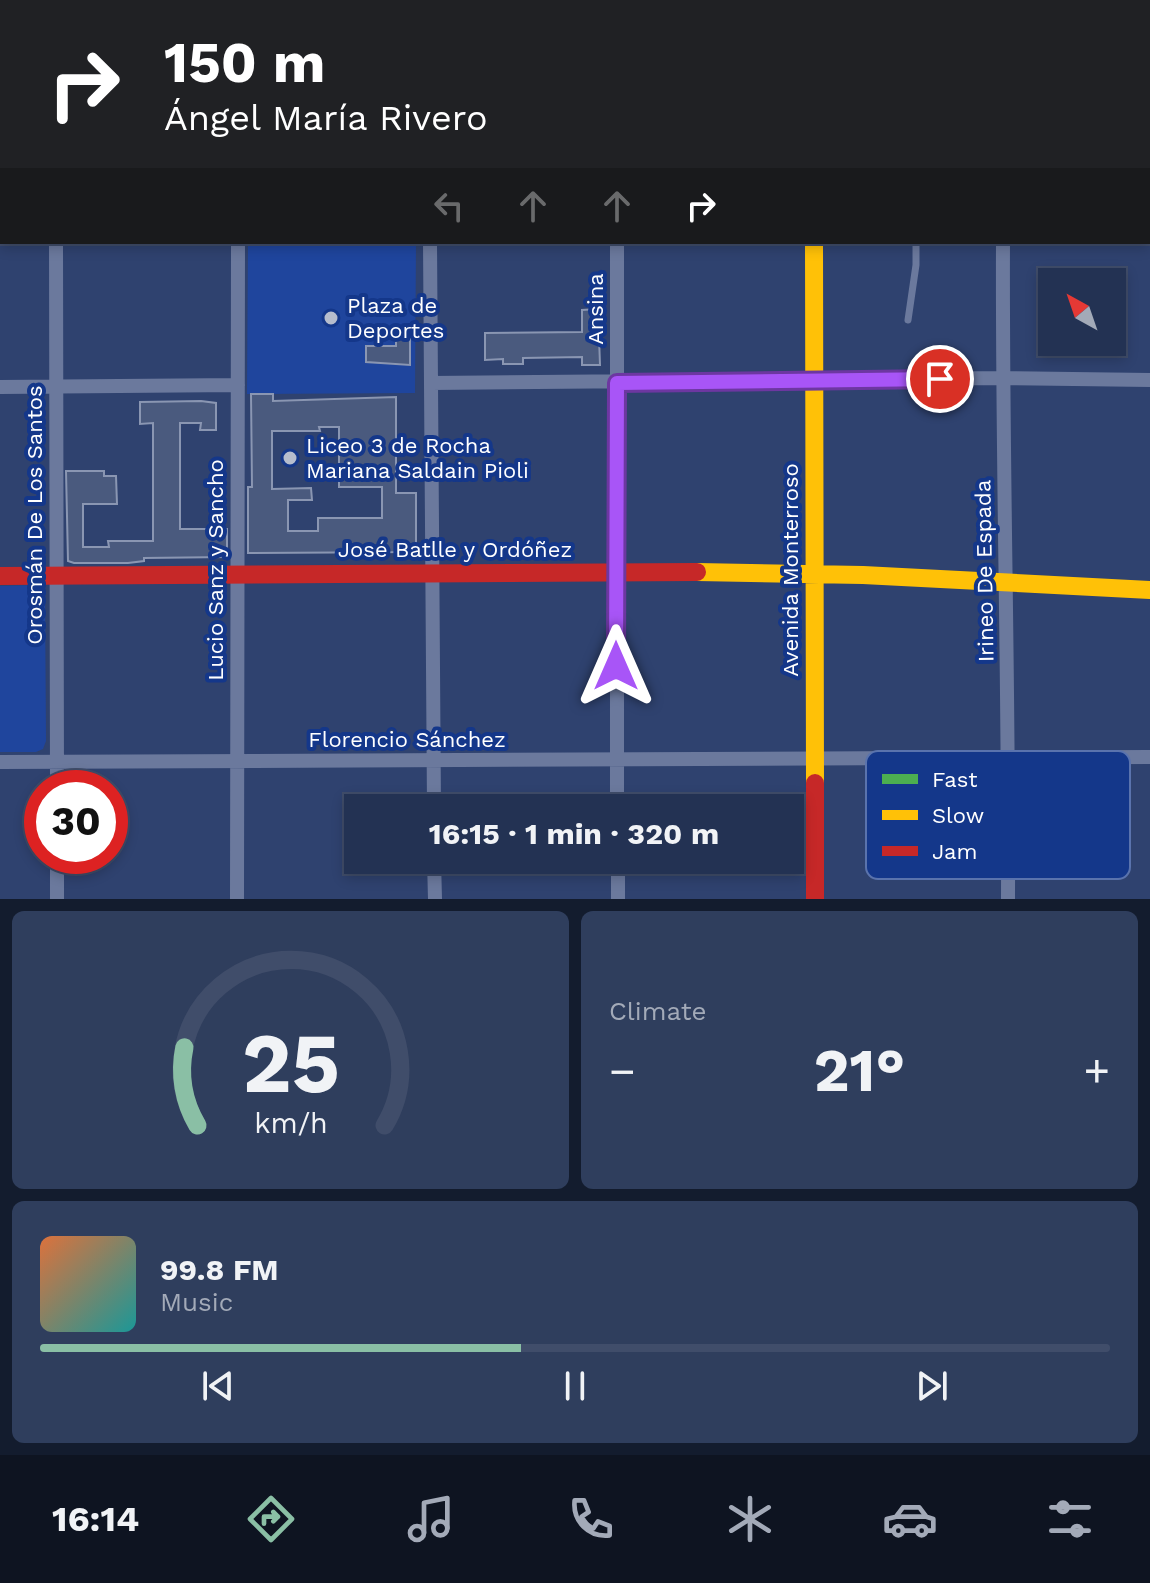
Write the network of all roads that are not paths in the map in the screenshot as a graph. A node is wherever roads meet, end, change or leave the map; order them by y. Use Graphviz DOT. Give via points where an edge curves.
graph roads {
  1 [pos="56,244"];
  2 [pos="238,244"];
  3 [pos="430,244"];
  4 [pos="617,244"];
  5 [pos="814,244"];
  6 [pos="916,244"];
  7 [pos="1003,244"];
  8 [pos="908,320"];
  9 [pos="1003,378"];
  10 [pos="1150,380"];
  11 [pos="814,381"];
  12 [pos="431,383"];
  13 [pos="617,383"];
  14 [pos="238,385"];
  15 [pos="55,386"];
  16 [pos="0,387"];
  17 [pos="616,572"];
  18 [pos="431,573"];
  19 [pos="814,573"];
  20 [pos="236,574"];
  21 [pos="0,576"];
  22 [pos="56,576"];
  23 [pos="1006,579"];
  24 [pos="1150,590"];
  25 [pos="1009,751"];
  26 [pos="814,757"];
  27 [pos="866,757"];
  28 [pos="1130,757"];
  29 [pos="1150,757"];
  30 [pos="237,761"];
  31 [pos="434,761"];
  32 [pos="616,761"];
  33 [pos="0,762"];
  34 [pos="58,762"];
  35 [pos="58,770"];
  36 [pos="434,794"];
  37 [pos="617,794"];
  38 [pos="57,874"];
  39 [pos="434,874"];
  40 [pos="618,874"];
  41 [pos="1008,879"];
  42 [pos="57,899"];
  43 [pos="237,899"];
  44 [pos="435,899"];
  45 [pos="618,899"];
  46 [pos="815,899"];
  47 [pos="1008,899"];
  1 -- 15 [label="street, Orosmán De Los Santos"];
  2 -- 14 [label="street, Lucio Sanz y Sancho"];
  3 -- 12 [label="street"];
  4 -- 13 [label="street, Ansina"];
  5 -- 11 [label="main road, Avenida Monterroso"];
  6 -- 8 [label="lane"];
  7 -- 9 [label="street, Irineo De Espada"];
  9 -- 10 [label="street"];
  9 -- 11 [label="street"];
  9 -- 23 [label="street, Irineo De Espada"];
  11 -- 13 [label="street"];
  11 -- 19 [label="main road, Avenida Monterroso"];
  12 -- 13 [label="street"];
  12 -- 18 [label="street"];
  13 -- 17 [label="street, Ansina"];
  14 -- 15 [label="street"];
  14 -- 20 [label="street, Lucio Sanz y Sancho"];
  15 -- 16 [label="street"];
  15 -- 22 [label="street, Orosmán De Los Santos"];
  17 -- 18 [label="main road, José Batlle y Ordóñez"];
  17 -- 19 [label="main road, José Batlle y Ordóñez"];
  17 -- 32 [label="street, Ansina"];
  18 -- 20 [label="main road, José Batlle y Ordóñez"];
  18 -- 31 [label="street"];
  19 -- 23 [label="main road, José Batlle y Ordóñez"];
  19 -- 26 [label="main road, Avenida Monterroso"];
  20 -- 22 [label="main road, José Batlle y Ordóñez"];
  20 -- 30 [label="street, Lucio Sanz y Sancho"];
  21 -- 22 [label="main road, José Batlle y Ordóñez"];
  22 -- 34 [label="street, Orosmán De Los Santos"];
  23 -- 24 [label="main road, José Batlle y Ordóñez"];
  23 -- 25 [label="street, Irineo De Espada"];
  26 -- 27 [label="street, Florencio Sánchez"];
  26 -- 32 [label="street, Florencio Sánchez"];
  26 -- 46 [label="main road, Avenida Monterroso"];
  28 -- 29 [label="street, Florencio Sánchez"];
  30 -- 31 [label="street, Florencio Sánchez"];
  30 -- 34 [label="street, Florencio Sánchez"];
  30 -- 43 [label="street, Lucio Sanz y Sancho"];
  31 -- 32 [label="street, Florencio Sánchez"];
  31 -- 36 [label="street"];
  32 -- 37 [label="street, Ansina"];
  33 -- 34 [label="street, Florencio Sánchez"];
  34 -- 35 [label="street, Orosmán De Los Santos"];
  38 -- 42 [label="street"];
  39 -- 44 [label="street"];
  40 -- 45 [label="street"];
  41 -- 47 [label="street, Irineo De Espada"];
}
